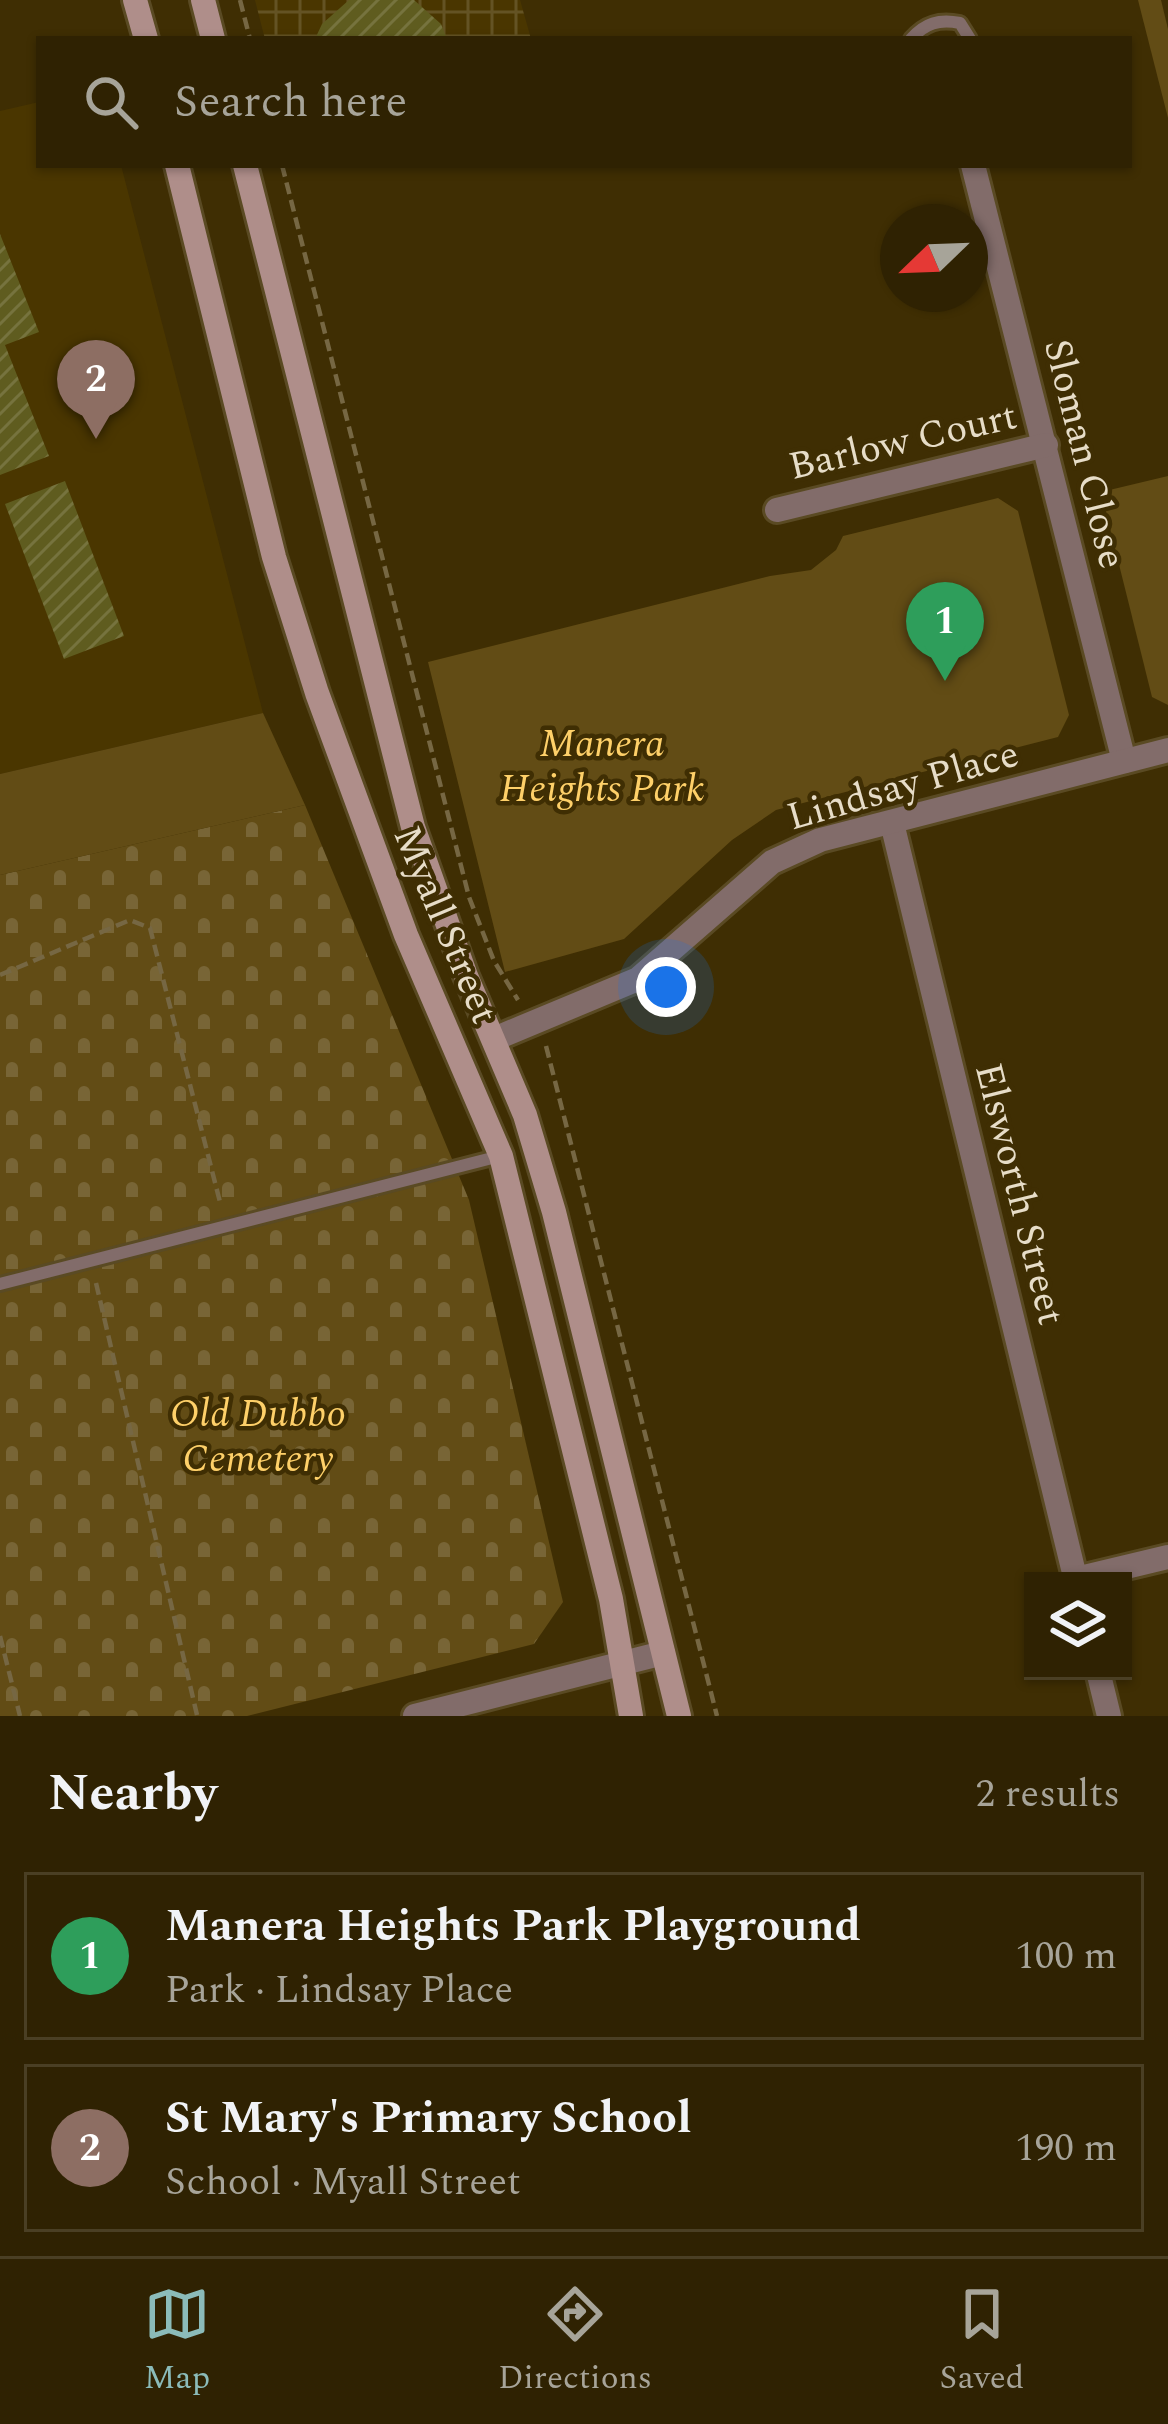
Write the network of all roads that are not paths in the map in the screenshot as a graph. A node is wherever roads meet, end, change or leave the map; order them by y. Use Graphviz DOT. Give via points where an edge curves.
graph roads {
  1 [pos="135,0"];
  2 [pos="203,0"];
  3 [pos="145,36"];
  4 [pos="212,36"];
  5 [pos="915,36"];
  6 [pos="968,36"];
  7 [pos="178,168"];
  8 [pos="246,168"];
  9 [pos="974,168"];
  10 [pos="1046,446"];
  11 [pos="777,510"];
  12 [pos="1168,751"];
  13 [pos="1124,761"];
  14 [pos="892,824"];
  15 [pos="494,1039"];
  16 [pos="501,1156"];
  17 [pos="0,1285"];
  18 [pos="1168,1557"];
  19 [pos="1074,1572"];
  20 [pos="1108,1572"];
  21 [pos="663,1653"];
  22 [pos="623,1664"];
  23 [pos="1100,1680"];
  24 [pos="415,1716"];
  25 [pos="631,1716"];
  26 [pos="679,1716"];
  27 [pos="1109,1716"];
  1 -- 3 [label="street"];
  2 -- 4 [label="street"];
  5 -- 6 [label="lane" via="945,20 960,23"];
  7 -- 16 [label="street, Myall Street" via="316,693 406,935"];
  8 -- 15 [label="street, Myall Street" via="413,827"];
  9 -- 10 [label="street, Sloman Close"];
  10 -- 11 [label="street, Barlow Court"];
  10 -- 13 [label="street, Sloman Close"];
  12 -- 13 [label="street, Lindsay Place"];
  13 -- 14 [label="street, Lindsay Place"];
  14 -- 15 [label="street, Lindsay Place" via="772,862 638,980"];
  14 -- 19 [label="street, Elsworth Street"];
  15 -- 21 [label="street, Myall Street" via="554,1211"];
  16 -- 17 [label="lane"];
  16 -- 22 [label="street, Myall Street"];
  18 -- 20 [label="street"];
  21 -- 22 [label="street"];
  21 -- 26 [label="street, Myall Street"];
  22 -- 24 [label="street"];
  22 -- 25 [label="street, Myall Street"];
  23 -- 27 [label="street"];
}
